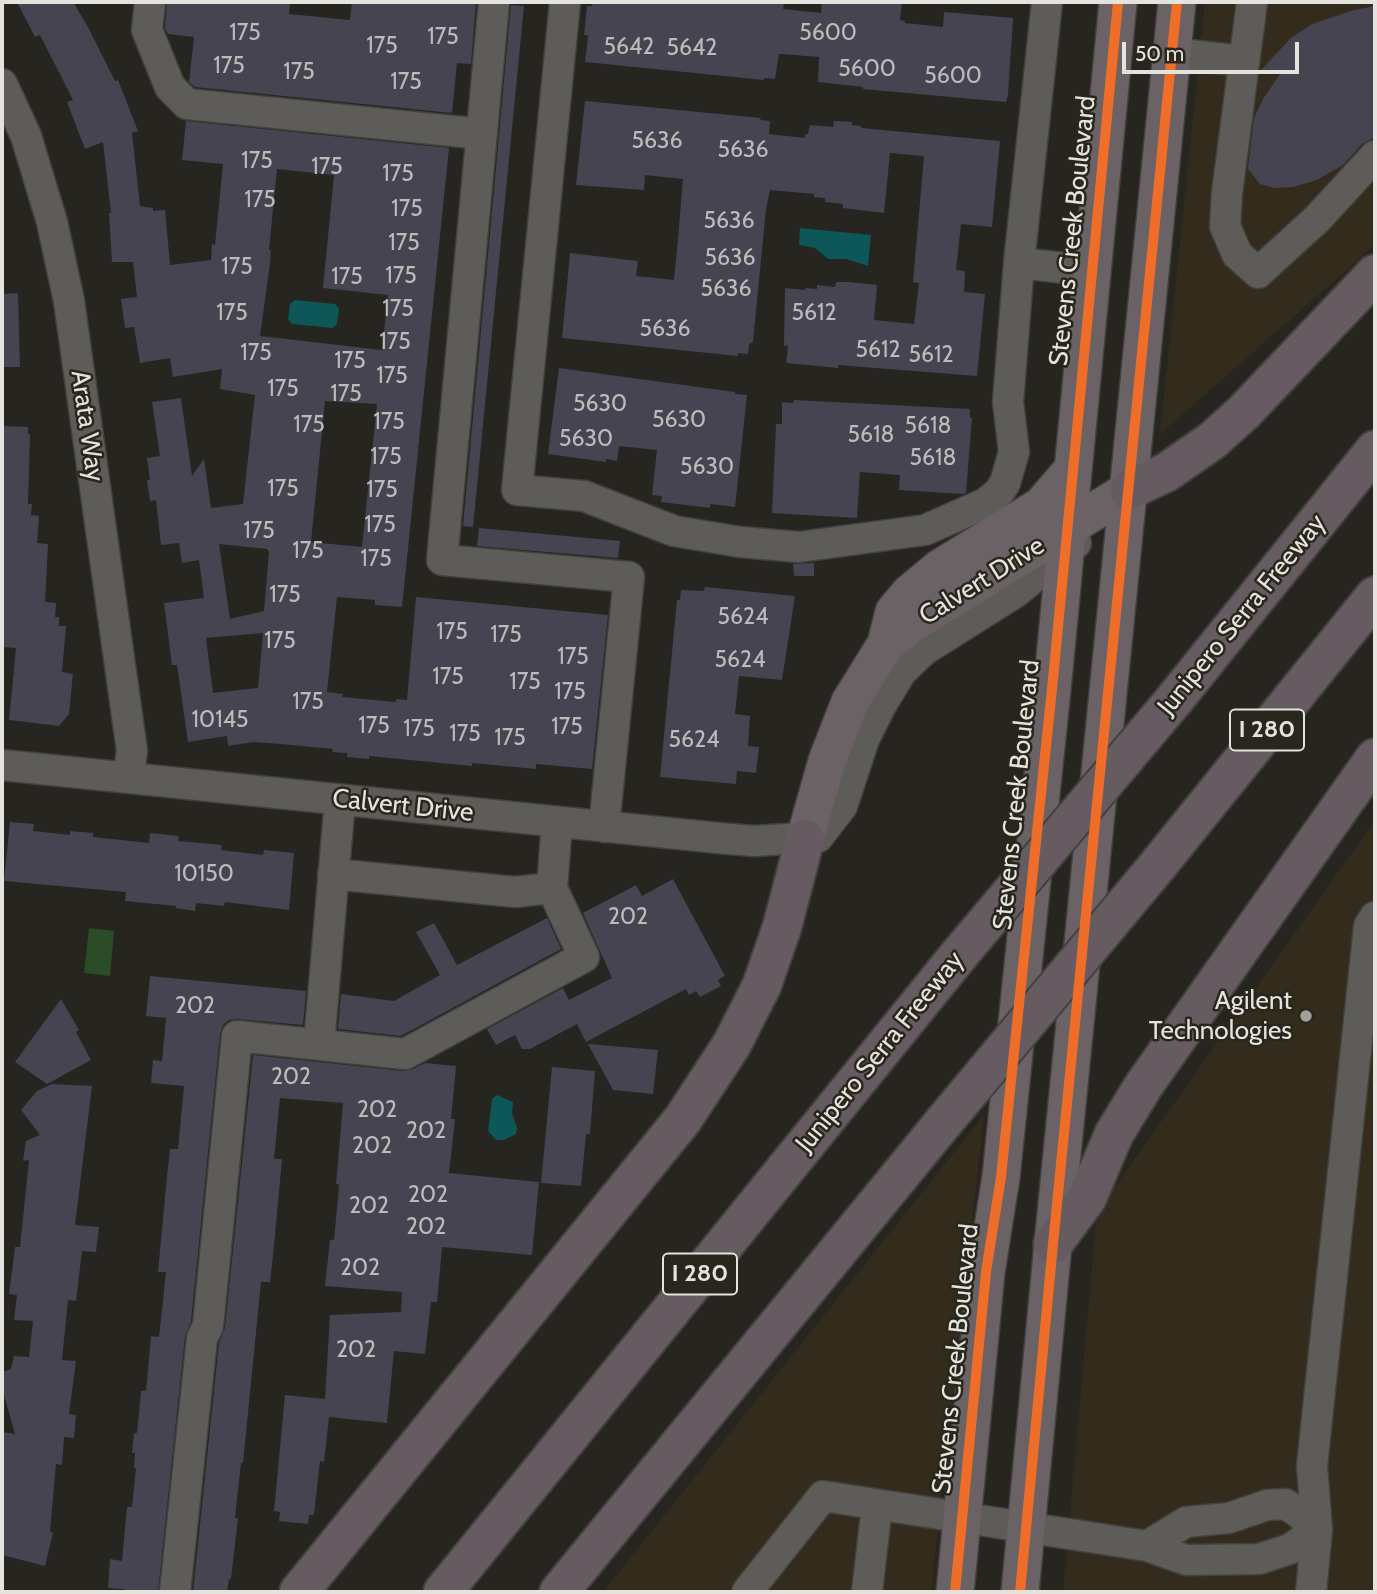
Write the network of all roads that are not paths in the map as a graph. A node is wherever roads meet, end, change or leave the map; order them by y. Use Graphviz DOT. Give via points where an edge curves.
graph roads {
  1 [pos="150,2"];
  2 [pos="494,2"];
  3 [pos="565,2"];
  4 [pos="1047,2"];
  5 [pos="1118,2"];
  6 [pos="1177,2"];
  7 [pos="1252,2"];
  8 [pos="1171,53"];
  9 [pos="1243,61"];
  10 [pos="2,84"];
  11 [pos="482,134"];
  12 [pos="1375,156"];
  13 [pos="1019,263"];
  14 [pos="1093,271"];
  15 [pos="1375,274"];
  16 [pos="1375,450"];
  17 [pos="1073,470"];
  18 [pos="1129,490"];
  19 [pos="1067,541"];
  20 [pos="1375,596"];
  21 [pos="886,644"];
  22 [pos="1375,758"];
  23 [pos="2,765"];
  24 [pos="128,778"];
  25 [pos="340,800"];
  26 [pos="557,822"];
  27 [pos="604,827"];
  28 [pos="805,839"];
  29 [pos="333,874"];
  30 [pos="552,888"];
  31 [pos="1375,917"];
  32 [pos="319,1044"];
  33 [pos="1365,1067"];
  34 [pos="1363,1107"];
  35 [pos="1053,1244"];
  36 [pos="877,1506"];
  37 [pos="962,1517"];
  38 [pos="1027,1526"];
  39 [pos="1317,1530"];
  40 [pos="1147,1546"];
  41 [pos="175,1592"];
  42 [pos="299,1592"];
  43 [pos="443,1592"];
  44 [pos="559,1592"];
  45 [pos="747,1592"];
  46 [pos="867,1592"];
  47 [pos="954,1592"];
  48 [pos="1020,1592"];
  49 [pos="1311,1592"];
  1 -- 11 [label="street" via="147,30 170,86 187,104"];
  2 -- 11 [label="street"];
  3 -- 13 [label="street" via="517,490 584,496 674,531 799,547 925,530 986,503 1005,483 1014,452 1008,402"];
  4 -- 13 [label="street"];
  5 -- 14 [label="main road, Stevens Creek Boulevard"];
  6 -- 8 [label="main road"];
  7 -- 9 [label="street"];
  8 -- 9 [label="street"];
  8 -- 18 [label="main road"];
  9 -- 12 [label="street" via="1225,226 1237,254 1258,273 1318,218"];
  10 -- 24 [label="street, Arata Way" via="26,136 69,301 132,751"];
  11 -- 27 [label="street" via="442,560 629,577"];
  13 -- 14 [label="street"];
  14 -- 17 [label="main road, Stevens Creek Boulevard"];
  15 -- 18 [label="highway" via="1213,440 1167,472"];
  16 -- 43 [label="highway, Junipero Serra Freeway / I 280, bridge"];
  17 -- 19 [label="main road, Stevens Creek Boulevard"];
  17 -- 21 [label="main road" via="1041,506 940,568 910,593 894,612"];
  18 -- 19 [label="main road, Calvert Drive"];
  18 -- 35 [label="main road"];
  19 -- 21 [label="main road, Calvert Drive" via="911,624"];
  19 -- 28 [label="street, Calvert Drive" via="1016,592 924,650 901,672 864,739 842,806 818,837"];
  19 -- 37 [label="main road, Stevens Creek Boulevard"];
  20 -- 44 [label="highway, I 280, bridge"];
  21 -- 28 [label="main road, Calvert Drive" via="850,702"];
  22 -- 35 [label="highway" via="1144,1085 1114,1134 1087,1198"];
  23 -- 24 [label="street, Calvert Drive"];
  24 -- 25 [label="street, Calvert Drive"];
  25 -- 26 [label="street, Calvert Drive"];
  25 -- 29 [label="street"];
  26 -- 27 [label="street, Calvert Drive"];
  26 -- 30 [label="street"];
  27 -- 28 [label="street, Calvert Drive" via="754,841"];
  28 -- 42 [label="highway" via="762,985 732,1044 683,1119"];
  29 -- 30 [label="street" via="516,892"];
  29 -- 32 [label="street"];
  30 -- 32 [label="street" via="584,957 405,1054"];
  31 -- 33 [label="street" via="1369,926"];
  32 -- 41 [label="street" via="237,1036"];
  33 -- 34 [label="street"];
  34 -- 39 [label="street" via="1312,1466"];
  35 -- 38 [label="main road"];
  36 -- 37 [label="street"];
  36 -- 45 [label="street" via="823,1496"];
  36 -- 46 [label="street"];
  37 -- 38 [label="street"];
  37 -- 47 [label="main road, Stevens Creek Boulevard"];
  38 -- 40 [label="street"];
  38 -- 48 [label="main road"];
  39 -- 40 [label="street" via="1290,1549 1259,1559 1186,1560"];
  39 -- 40 [label="street" via="1285,1504 1267,1505 1228,1518 1186,1522"];
  39 -- 49 [label="street"];
}
